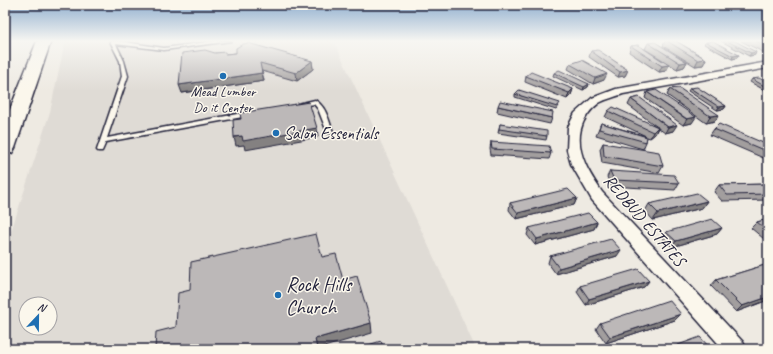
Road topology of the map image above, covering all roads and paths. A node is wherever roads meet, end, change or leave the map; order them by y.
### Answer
1 (38, 58) edge
2 (120, 58) edge
3 (765, 67) edge
4 (293, 106) edge
5 (254, 113) edge
6 (330, 132) dead end
7 (103, 141) junction
8 (5, 148) edge
9 (100, 150) dead end
10 (736, 349) edge

1 - 8 main road
2 - 7 lane
3 - 10 street, REDBUD ESTATES
4 - 6 lane
5 - 7 lane
7 - 9 lane

